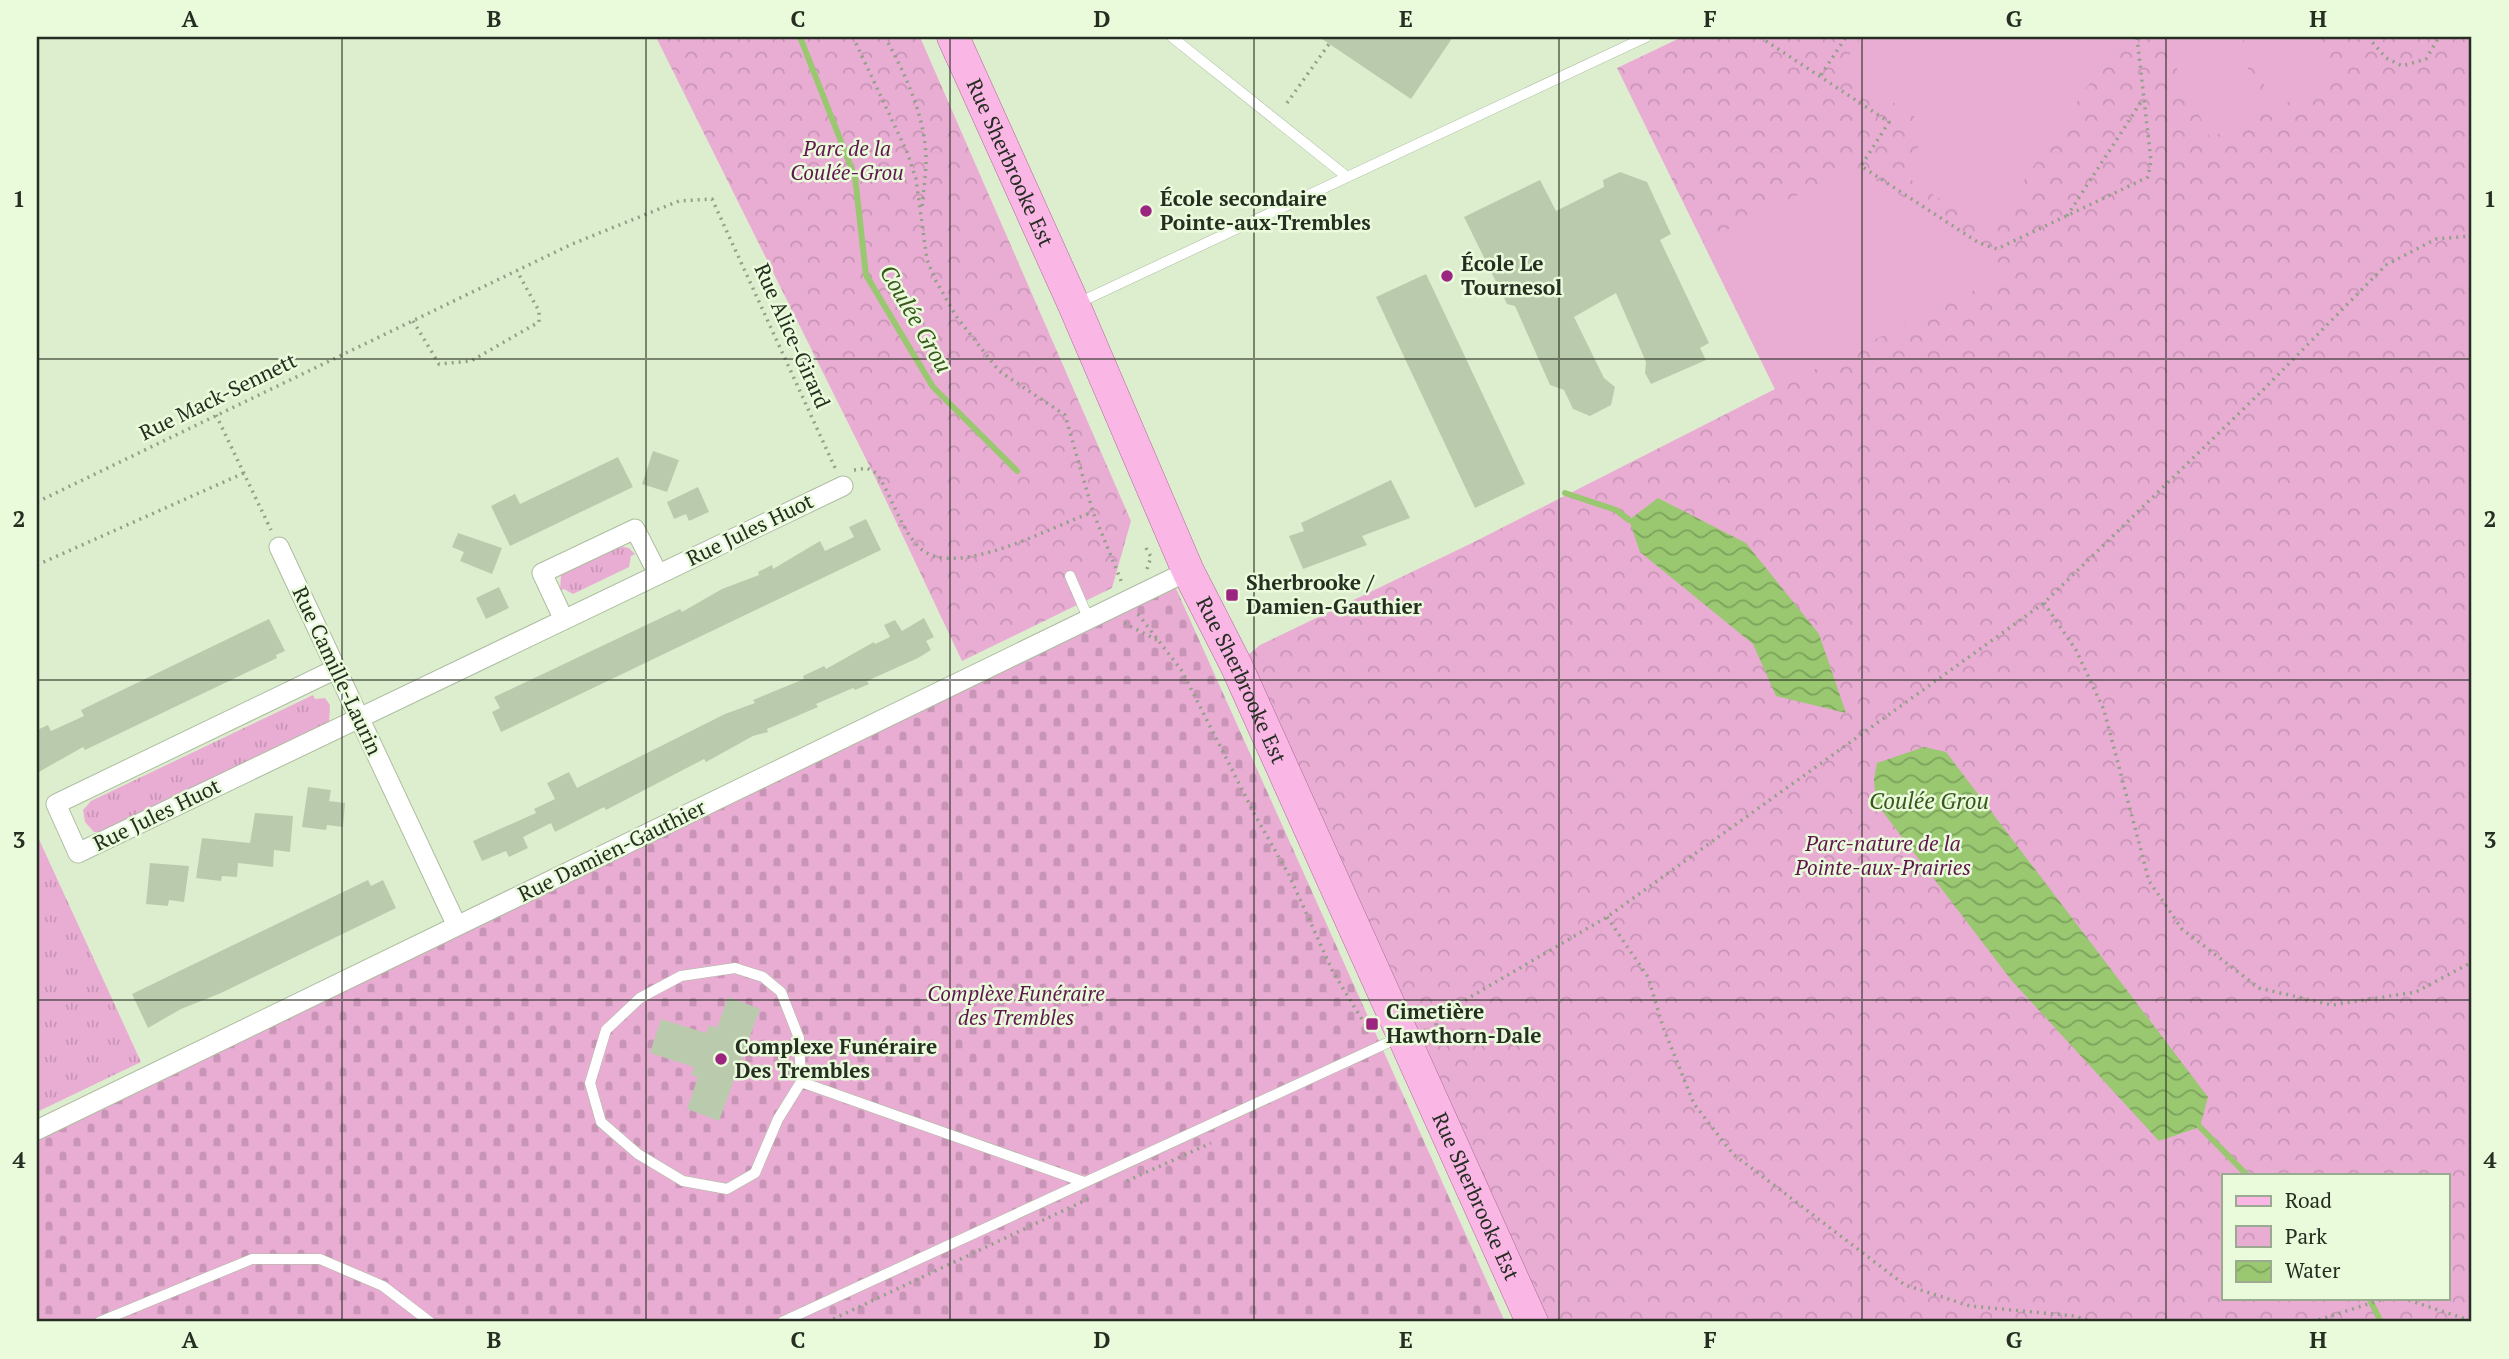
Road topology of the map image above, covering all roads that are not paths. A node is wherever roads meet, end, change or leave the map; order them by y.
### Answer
1 (953, 37) edge
2 (1172, 37) edge
3 (1646, 37) edge
4 (1346, 176) junction
5 (1074, 305) junction
6 (848, 478) road end
7 (279, 547) road end
8 (1188, 571) junction
9 (658, 574) junction
10 (1070, 576) dead end
11 (564, 620) junction
12 (1090, 620) junction
13 (336, 670) junction
14 (359, 718) junction
15 (457, 926) junction
16 (1403, 1036) junction
17 (801, 1082) junction
18 (37, 1130) edge
19 (1084, 1182) junction
20 (99, 1322) edge
21 (430, 1322) edge
22 (782, 1322) edge
23 (1532, 1322) edge

1 - 5 main road, Rue Sherbrooke Est
2 - 4 lane
3 - 4 lane
4 - 5 lane
5 - 8 main road, Rue Sherbrooke Est
6 - 9 street, Rue Jules Huot
7 - 13 street, Rue Camille-Laurin
8 - 12 street, Rue Damien-Gauthier
8 - 16 main road, Rue Sherbrooke Est
9 - 11 street, Rue Jules Huot
9 - 11 street
10 - 12 lane
11 - 14 street, Rue Jules Huot
12 - 15 street, Rue Damien-Gauthier
13 - 14 street, Rue Camille-Laurin
13 - 14 street, Rue Jules Huot
14 - 15 street, Rue Camille-Laurin
15 - 18 street, Rue Damien-Gauthier
16 - 19 lane
16 - 23 main road, Rue Sherbrooke Est
17 - 17 lane
17 - 19 lane
19 - 22 lane
20 - 21 lane

